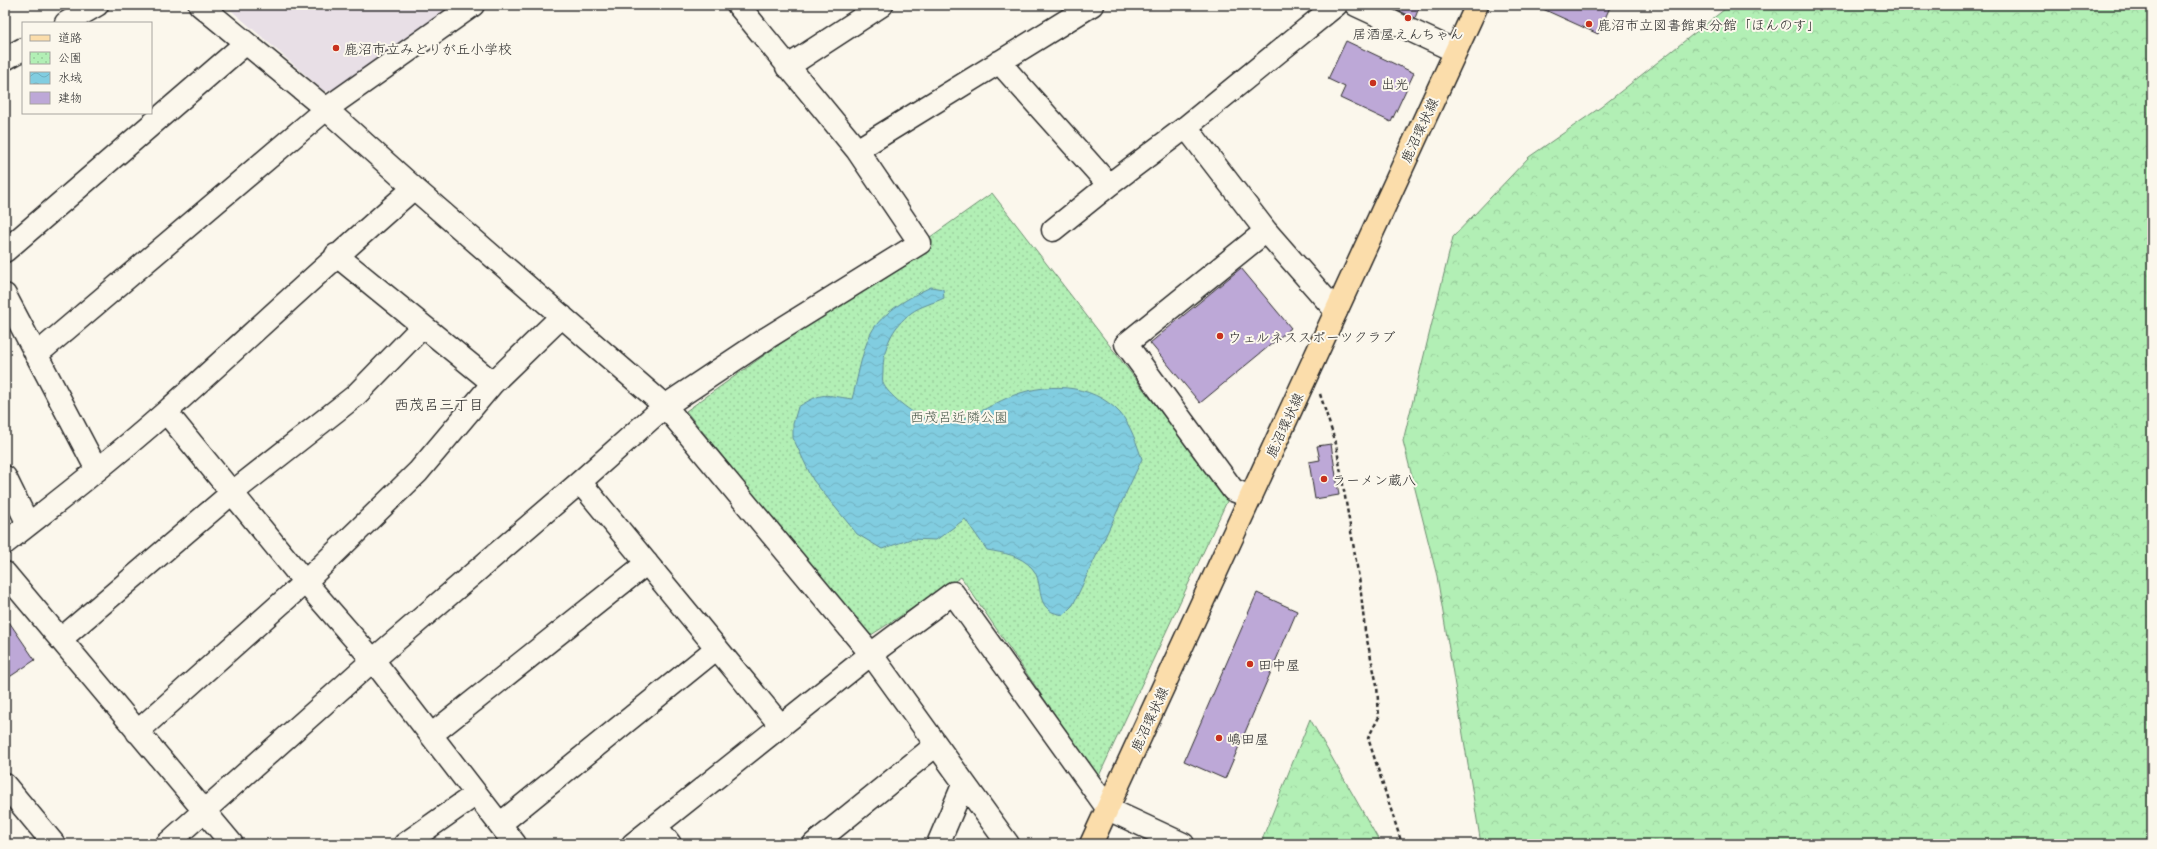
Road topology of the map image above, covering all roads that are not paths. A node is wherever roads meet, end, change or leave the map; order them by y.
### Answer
1 (97, 5) edge
2 (200, 5) edge
3 (473, 5) edge
4 (738, 5) edge
5 (882, 5) edge
6 (1092, 5) edge
7 (1336, 5) edge
8 (1356, 5) edge
9 (1477, 5) edge
10 (68, 22) edge
11 (246, 43) junction
12 (22, 49) edge
13 (1455, 51) junction
14 (5, 59) edge
15 (999, 62) junction
16 (788, 67) junction
17 (326, 109) junction
18 (1186, 127) junction
19 (857, 150) junction
20 (1109, 185) junction
21 (414, 188) junction
22 (1053, 230) dead end
23 (1266, 231) junction
24 (5, 252) edge
25 (336, 255) junction
26 (5, 295) edge
27 (1336, 311) junction
28 (562, 316) junction
29 (422, 327) junction
30 (36, 355) junction
31 (493, 383) junction
32 (665, 406) junction
33 (166, 412) junction
34 (97, 470) junction
35 (5, 477) edge
36 (580, 482) junction
37 (233, 492) junction
38 (1251, 497) junction
39 (28, 524) junction
40 (5, 543) edge
41 (647, 563) junction
42 (5, 573) edge
43 (305, 582) junction
44 (62, 639) junction
45 (717, 648) junction
46 (871, 654) junction
47 (373, 660) junction
48 (781, 726) junction
49 (136, 732) junction
50 (431, 735) junction
51 (936, 744) junction
52 (964, 783) junction
53 (5, 785) edge
54 (476, 794) junction
55 (1108, 809) junction
56 (205, 810) junction
57 (500, 824) junction
58 (656, 826) junction
59 (54, 844) edge
60 (167, 844) edge
61 (232, 844) edge
62 (405, 844) edge
63 (515, 844) edge
64 (633, 844) edge
65 (670, 844) edge
66 (814, 844) edge
67 (938, 844) edge
68 (1008, 844) edge
69 (1091, 844) edge
70 (1183, 844) edge

1 - 10 street
2 - 11 street
3 - 17 street
4 - 16 street
5 - 16 street
6 - 15 street
7 - 18 street
8 - 13 street
9 - 13 main road, 鹿沼環状線
11 - 17 street
11 - 24 street
12 - 14 street
13 - 27 main road, 鹿沼環状線
15 - 19 street
15 - 20 street
16 - 19 street
17 - 21 street
17 - 30 street
18 - 20 street
18 - 23 street
19 - 32 street
20 - 22 street
21 - 25 street
21 - 28 street
23 - 27 street
23 - 38 street
25 - 29 street
25 - 33 street
26 - 30 street
27 - 38 main road, 鹿沼環状線
28 - 31 street
28 - 32 street
29 - 31 street
29 - 37 street
30 - 34 street
31 - 43 street
32 - 36 street
32 - 46 street
33 - 34 street
33 - 37 street
34 - 39 street
35 - 39 street
36 - 41 street
36 - 47 street
37 - 43 street
37 - 44 street
38 - 55 main road, 鹿沼環状線
39 - 40 street
41 - 45 street
41 - 50 street
42 - 44 street
43 - 47 street
43 - 49 street
44 - 49 street
45 - 48 street
45 - 57 street
46 - 48 street
46 - 51 street
46 - 55 street
47 - 50 street
47 - 56 street
48 - 58 street
49 - 56 street
50 - 54 street
51 - 52 street
51 - 66 street
52 - 67 street
52 - 68 street
53 - 59 street
54 - 57 street
54 - 62 street
55 - 69 main road, 鹿沼環状線
55 - 70 street
56 - 60 street
56 - 61 street
57 - 63 street
58 - 64 street
58 - 65 street

